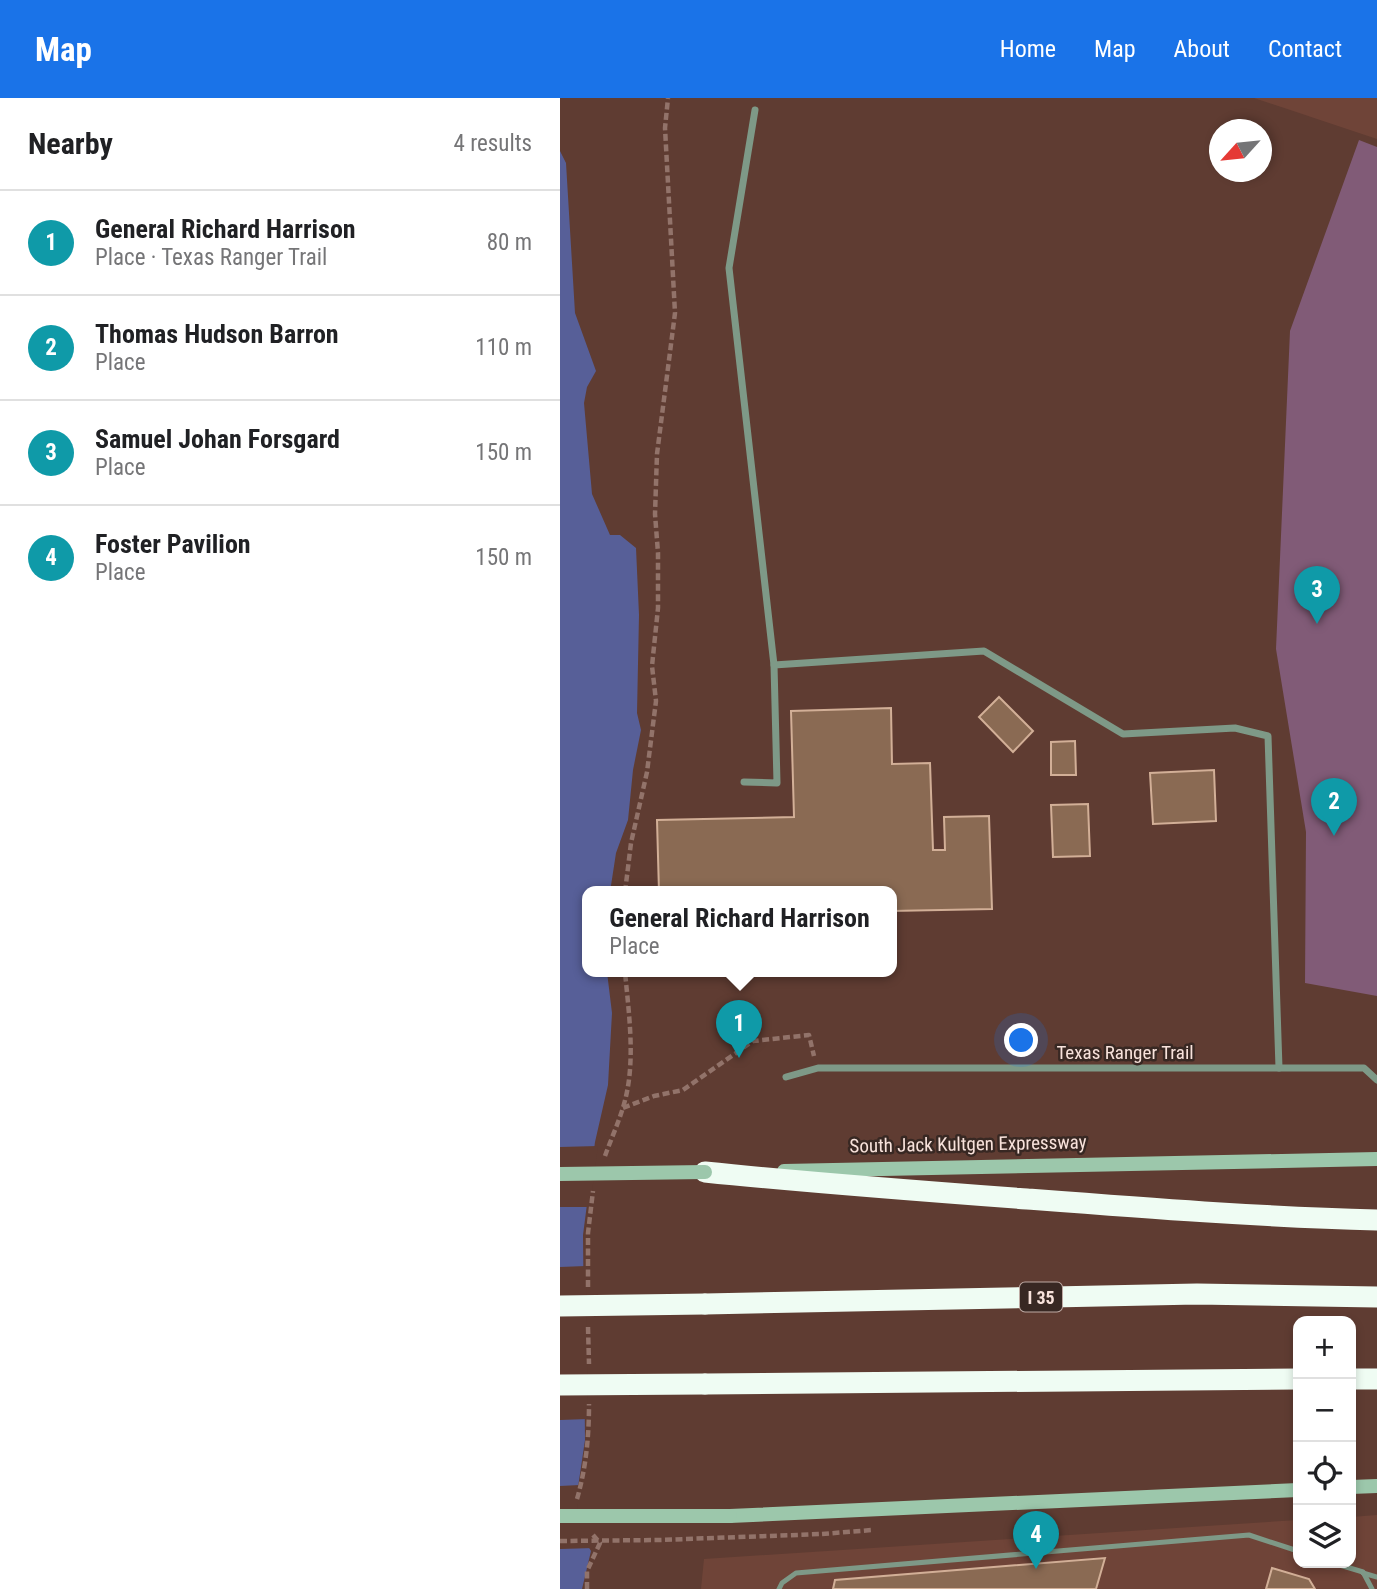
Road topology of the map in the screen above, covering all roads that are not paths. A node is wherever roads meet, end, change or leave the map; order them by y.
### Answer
1 (755, 110) dead end
2 (774, 665) junction
3 (744, 782) dead end
4 (1279, 1068) junction
5 (786, 1077) dead end
6 (1377, 1080) edge
7 (1377, 1158) edge
8 (705, 1172) junction
9 (560, 1174) edge
10 (1377, 1220) edge
11 (1377, 1297) edge
12 (560, 1306) edge
13 (1293, 1379) edge
14 (1356, 1379) edge
15 (1377, 1379) edge
16 (560, 1385) edge
17 (1377, 1486) edge
18 (1356, 1487) edge
19 (1293, 1490) edge
20 (560, 1516) edge
21 (1293, 1549) edge
22 (1350, 1568) edge
23 (1363, 1572) junction
24 (1377, 1577) edge
25 (779, 1589) edge
26 (1372, 1589) edge

1 - 2 street
2 - 3 street
2 - 4 street
4 - 5 street, Texas Ranger Trail
4 - 6 street, Texas Ranger Trail
7 - 8 main road, South Jack Kultgen Expressway
8 - 9 main road, South Jack Kultgen Expressway, bridge
8 - 10 highway
11 - 12 highway, I 35, bridge
13 - 16 highway, bridge
14 - 15 highway
17 - 18 main road
19 - 20 main road, bridge
21 - 25 lane
22 - 23 lane
23 - 24 lane
23 - 26 lane

